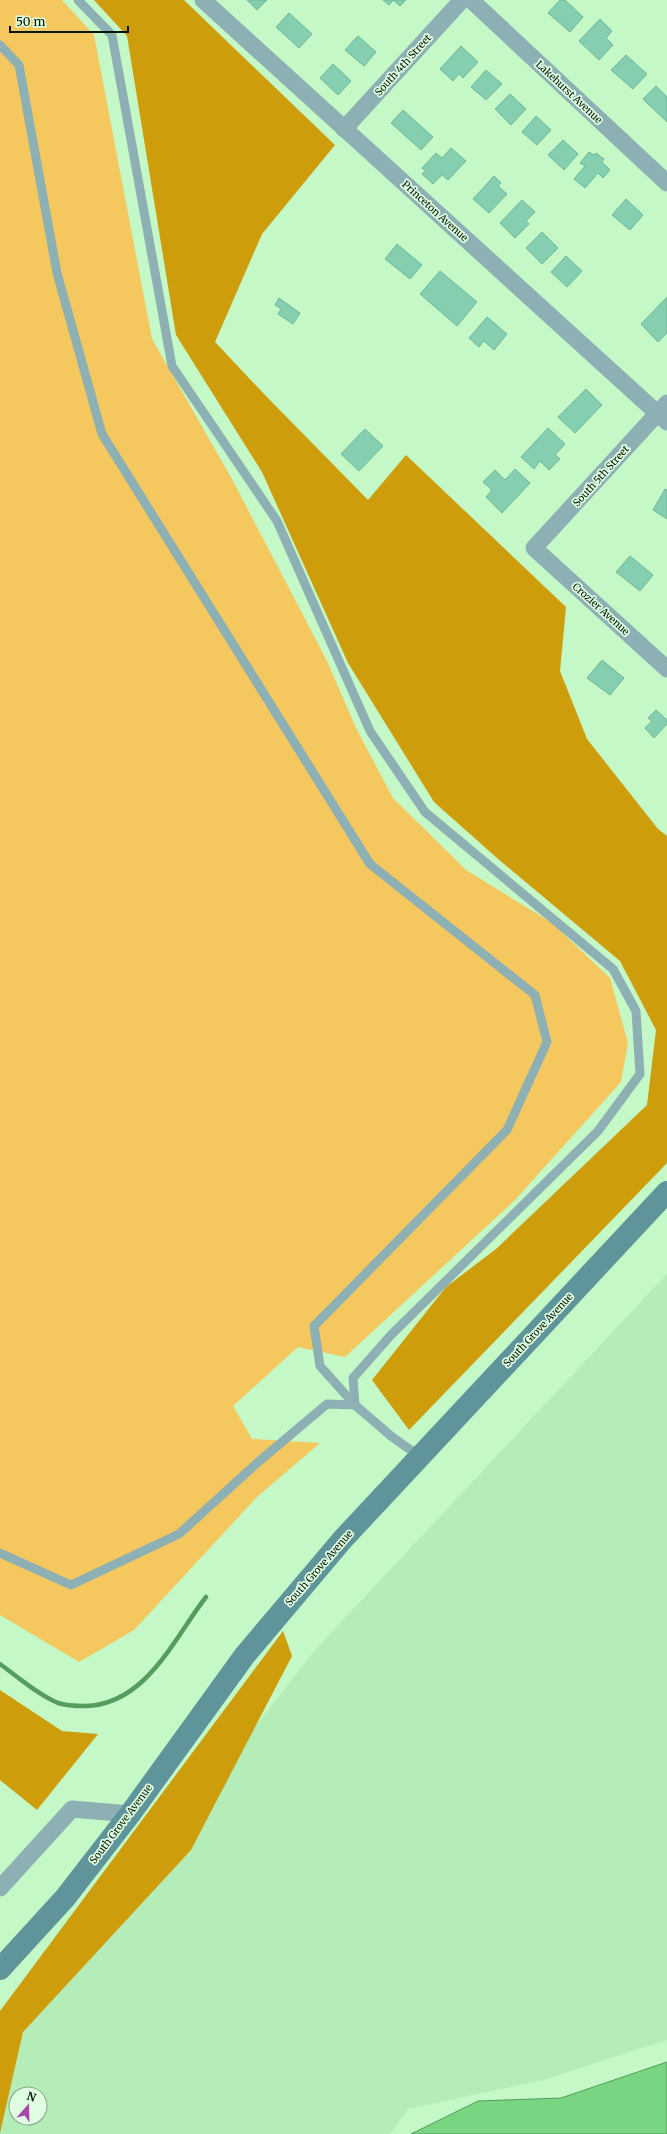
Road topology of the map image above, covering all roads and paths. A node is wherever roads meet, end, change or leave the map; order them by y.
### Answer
1 (78, 0) edge
2 (203, 0) edge
3 (462, 0) edge
4 (471, 0) edge
5 (0, 45) edge
6 (344, 129) junction
7 (667, 183) edge
8 (664, 413) edge
9 (534, 548) joint
10 (667, 669) edge
11 (667, 1192) edge
12 (355, 1405) junction
13 (420, 1457) junction
14 (0, 1553) edge
15 (130, 1814) junction
16 (0, 1888) edge
17 (0, 1969) edge

1 - 12 lane
2 - 6 street, Princeton Avenue
3 - 6 street, South 4th Street
4 - 7 street, Lakehurst Avenue
5 - 12 lane
6 - 8 street, Princeton Avenue
8 - 9 street, South 5th Street
9 - 10 street, Crozier Avenue
11 - 13 main road, South Grove Avenue
12 - 13 lane
12 - 14 lane
13 - 15 main road, South Grove Avenue
15 - 16 street
15 - 17 main road, South Grove Avenue

